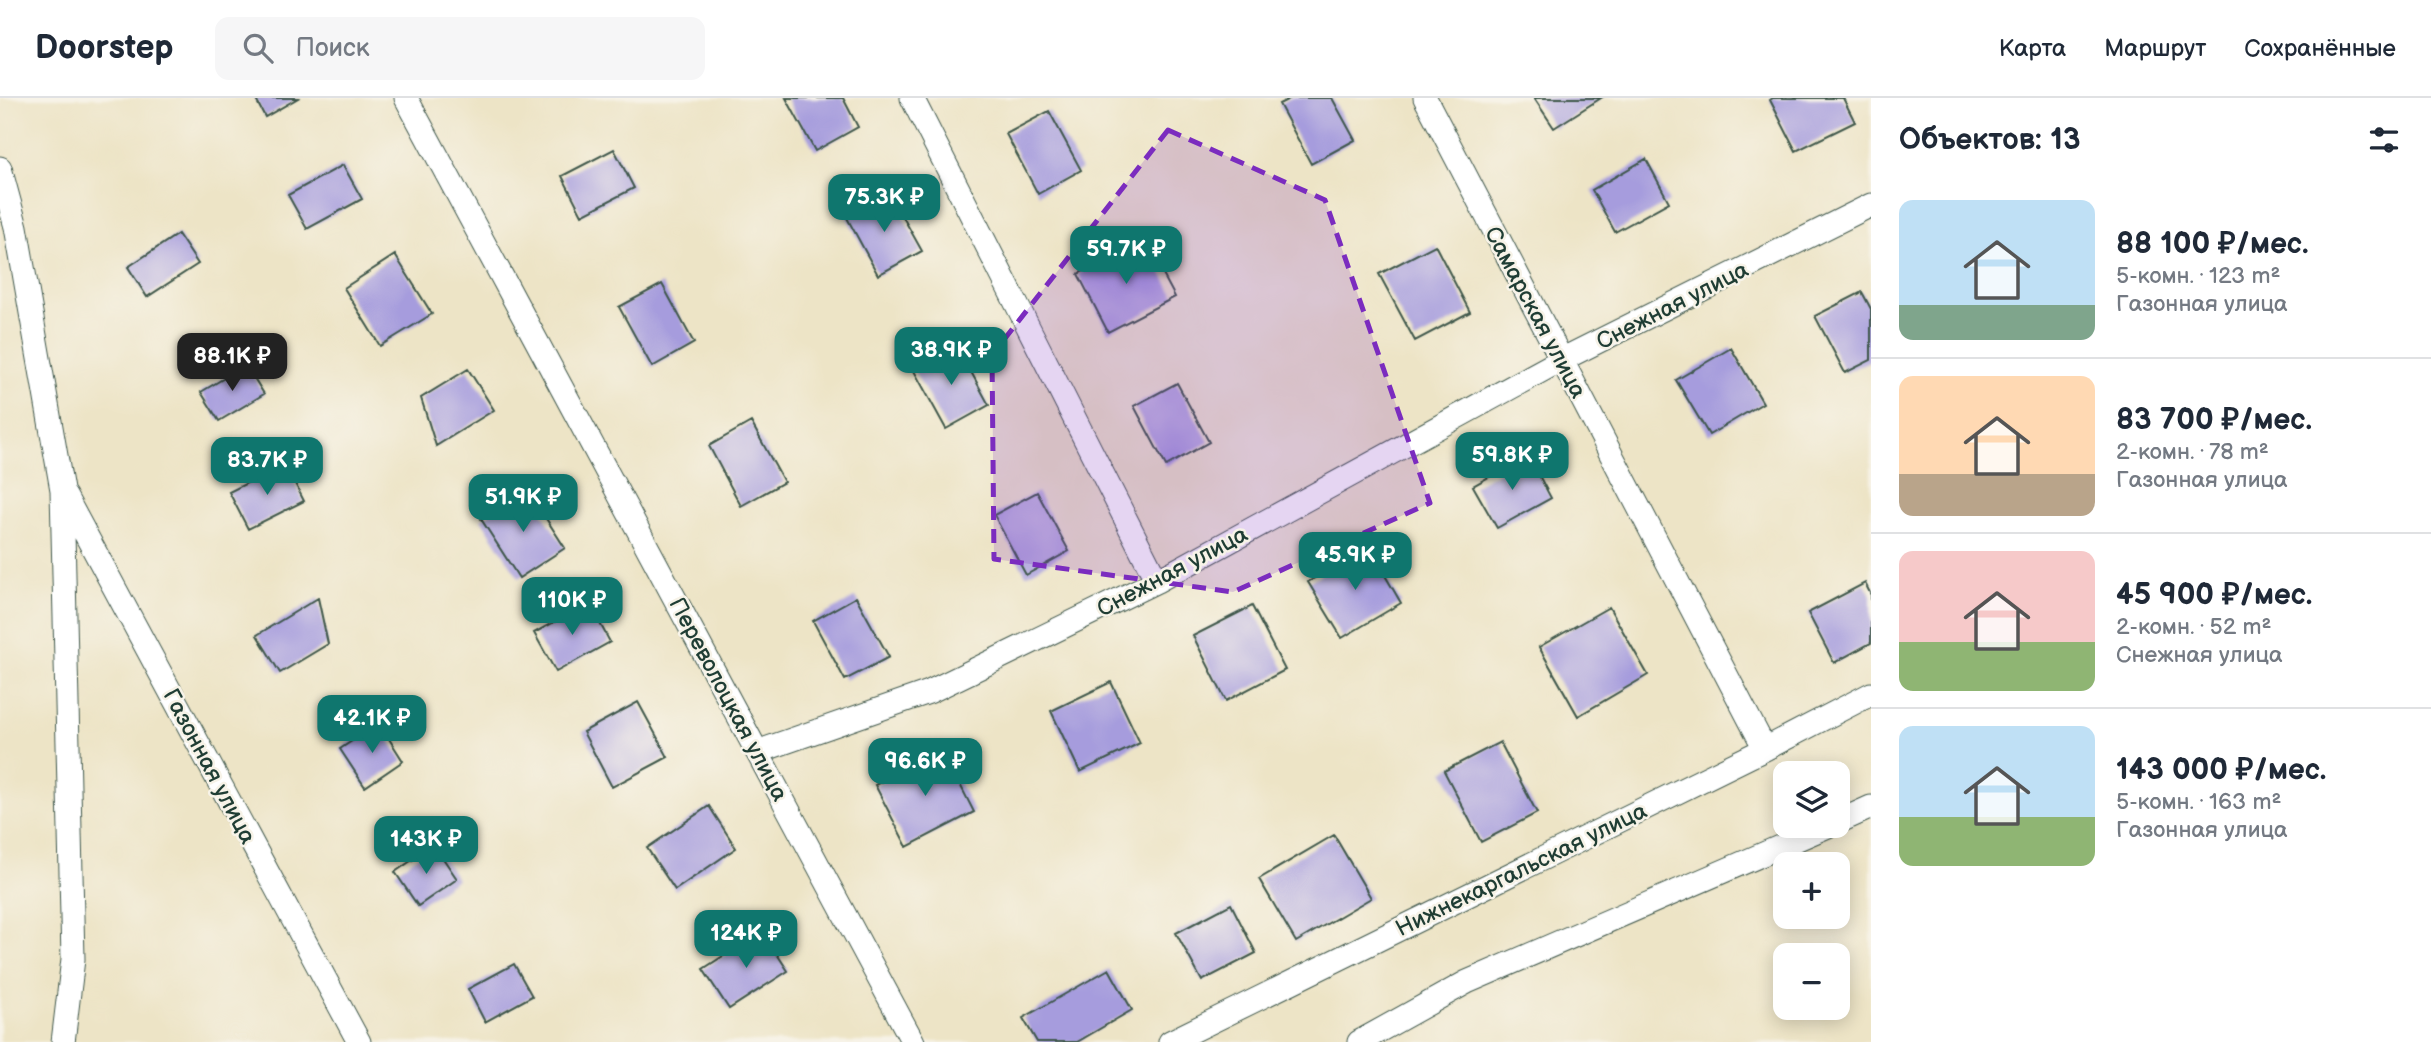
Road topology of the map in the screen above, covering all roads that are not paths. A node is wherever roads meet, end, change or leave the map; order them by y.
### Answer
1 (406, 98) edge
2 (912, 98) edge
3 (1425, 98) edge
4 (0, 168) edge
5 (1871, 205) edge
6 (1562, 360) junction
7 (62, 490) junction
8 (1157, 581) junction
9 (1871, 694) edge
10 (1765, 749) junction
11 (757, 752) junction
12 (1871, 807) edge
13 (1850, 817) edge
14 (1800, 838) edge
15 (63, 1042) edge
16 (359, 1042) edge
17 (913, 1042) edge
18 (1170, 1042) edge
19 (1359, 1042) edge

1 - 11 street, Переволоцкая улица
2 - 8 street
3 - 6 street, Самарская улица
4 - 7 street
5 - 6 street, Снежная улица
6 - 8 street, Снежная улица
6 - 10 street, Самарская улица
7 - 15 street
7 - 16 street, Газонная улица
8 - 11 street, Снежная улица
9 - 10 street, Нижнекаргальская улица
10 - 18 street, Нижнекаргальская улица
11 - 17 street, Переволоцкая улица
12 - 13 street
14 - 19 street

